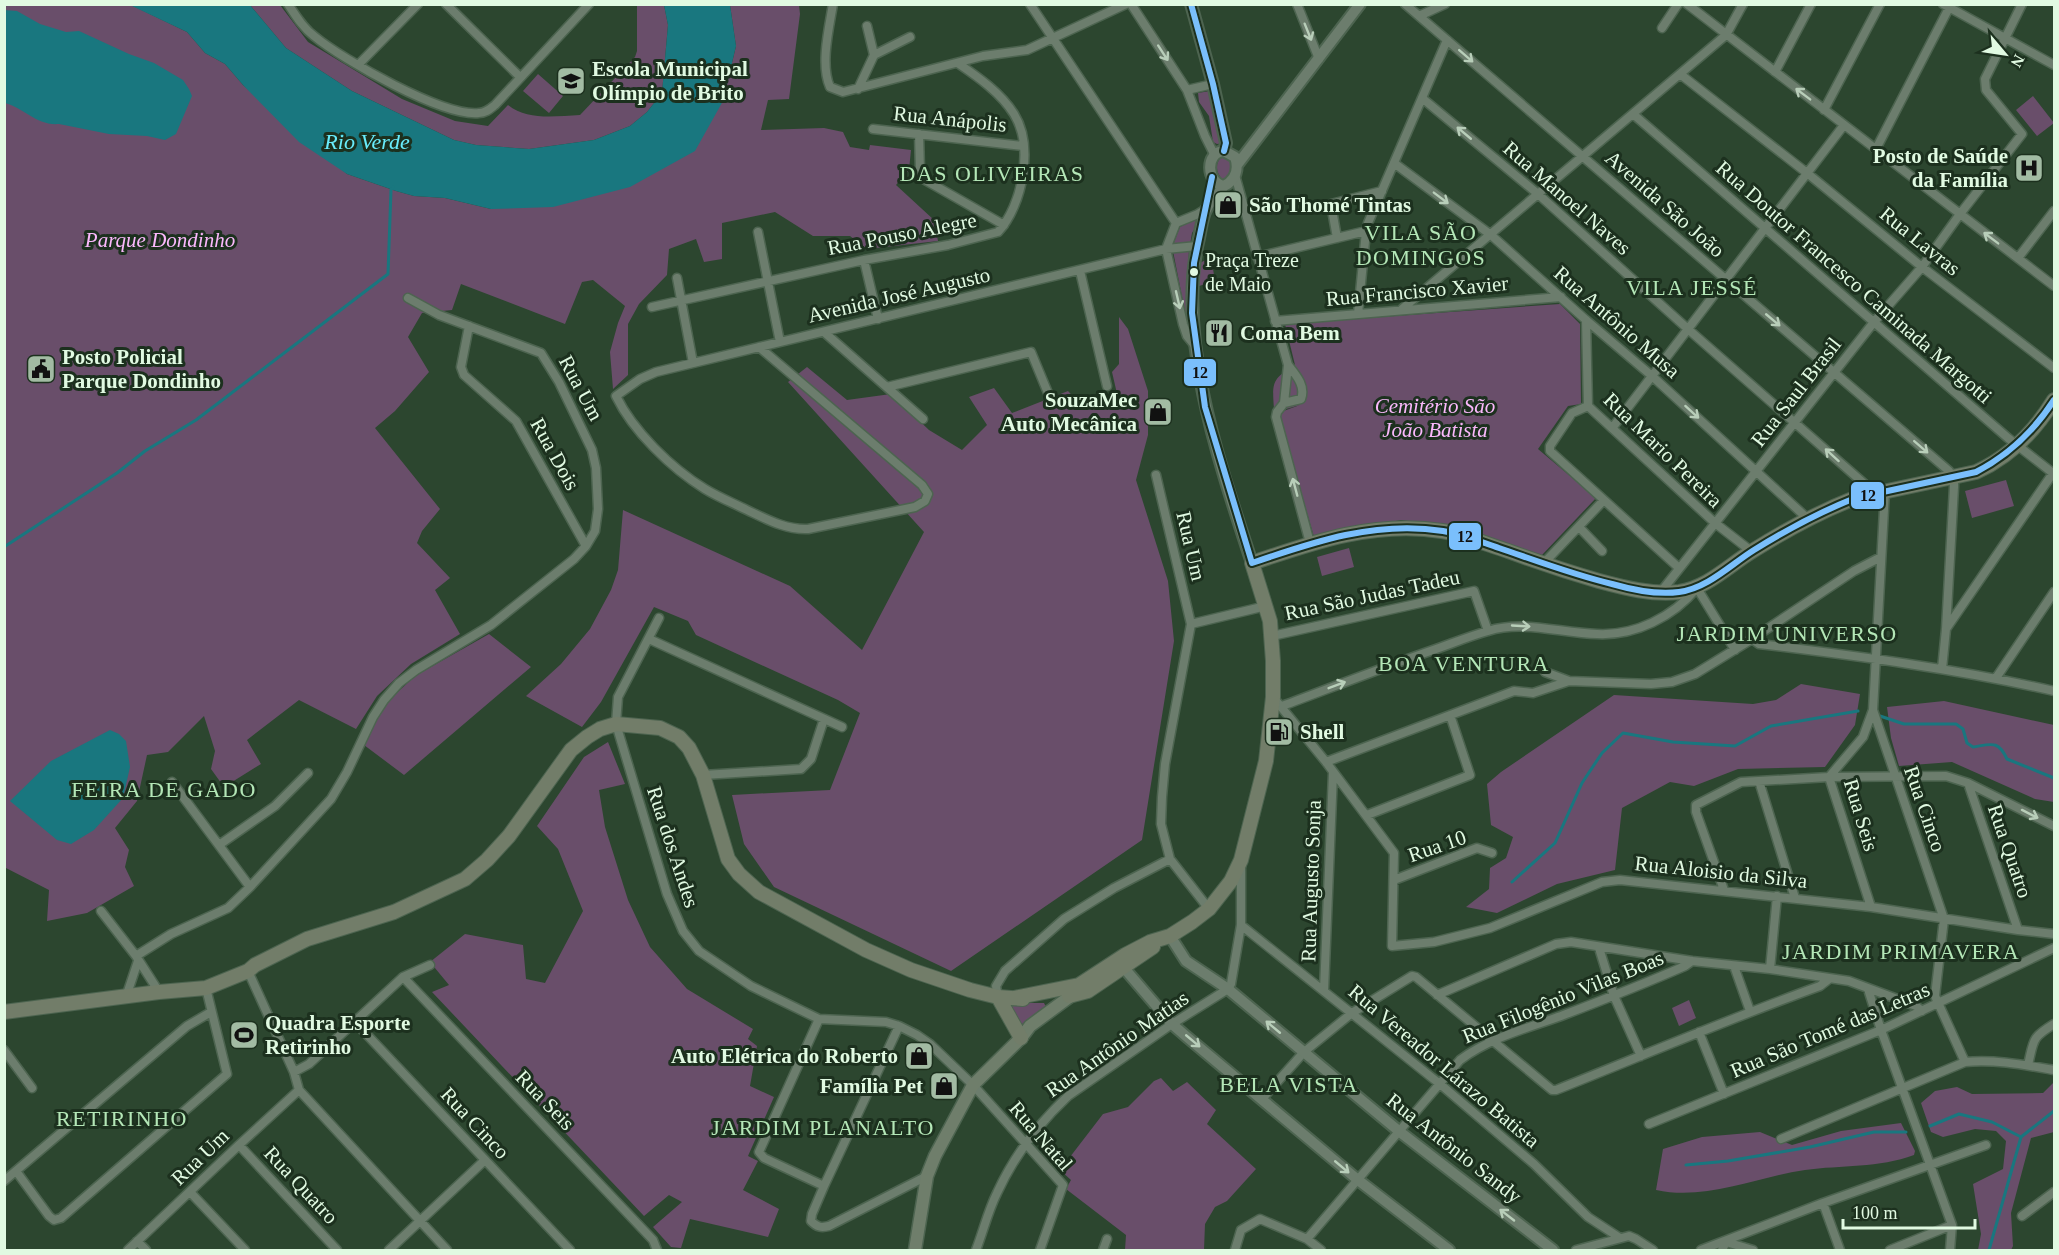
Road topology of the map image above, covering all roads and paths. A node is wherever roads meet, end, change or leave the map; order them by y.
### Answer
1 (288, 4) edge
2 (418, 4) edge
3 (446, 4) edge
4 (833, 4) edge
5 (1030, 4) edge
6 (1126, 4) edge
7 (1131, 4) edge
8 (1191, 4) edge
9 (1297, 4) edge
10 (1360, 4) edge
11 (1406, 4) edge
12 (1445, 4) edge
13 (1678, 4) edge
14 (1687, 4) edge
15 (1743, 4) edge
16 (1811, 4) edge
17 (1880, 4) edge
18 (2022, 4) edge
19 (585, 6) edge
20 (1948, 6) edge
21 (1419, 16) junction
22 (867, 26) dead end
23 (1662, 28) dead end
24 (1726, 35) junction
25 (910, 37) dead end
26 (2004, 38) junction
27 (1053, 39) junction
28 (1447, 40) junction
29 (874, 55) junction
30 (1319, 59) junction
31 (359, 64) junction
32 (958, 64) junction
33 (2055, 65) edge
34 (1775, 72) junction
35 (1680, 74) junction
36 (520, 77) junction
37 (1213, 84) junction
38 (858, 89) junction
39 (1187, 90) junction
40 (1422, 98) junction
41 (1824, 110) junction
42 (1633, 114) junction
43 (1844, 125) junction
44 (873, 129) dead end
45 (919, 135) junction
46 (1023, 146) junction
47 (1252, 148) junction
48 (1876, 149) junction
49 (1223, 153) junction
50 (1583, 157) junction
51 (1394, 163) junction
52 (1236, 170) junction
53 (1807, 173) junction
54 (1212, 177) junction
55 (1224, 186) junction
56 (1382, 191) junction
57 (1539, 194) junction
58 (1206, 209) junction
59 (2055, 211) edge
60 (1960, 214) junction
61 (1176, 223) junction
62 (1004, 225) junction
63 (1765, 229) junction
64 (1366, 231) junction
65 (758, 232) dead end
66 (1491, 235) junction
67 (1337, 238) junction
68 (1197, 246) junction
69 (1166, 249) junction
70 (1257, 257) junction
71 (2018, 258) junction
72 (864, 260) junction
73 (1922, 267) junction
74 (1080, 271) junction
75 (677, 278) dead end
76 (768, 280) junction
77 (1726, 281) junction
78 (2055, 286) edge
79 (1561, 297) junction
80 (408, 298) dead end
81 (682, 300) junction
82 (652, 307) dead end
83 (1402, 309) junction
84 (1358, 314) junction
85 (878, 319) junction
86 (1586, 320) junction
87 (1275, 321) junction
88 (1874, 322) junction
89 (1188, 325) junction
90 (469, 326) junction
91 (1689, 330) junction
92 (824, 332) junction
93 (780, 342) junction
94 (759, 347) junction
95 (693, 363) junction
96 (1288, 365) junction
97 (2055, 368) edge
98 (1834, 372) junction
99 (1652, 376) junction
100 (1107, 386) dead end
101 (887, 387) junction
102 (1048, 393) dead end
103 (2055, 400) edge
104 (1284, 403) junction
105 (1588, 406) junction
106 (923, 419) dead end
107 (1795, 422) junction
108 (1612, 428) junction
109 (2018, 445) junction
110 (1756, 470) junction
111 (2054, 474) edge
112 (1156, 475) dead end
113 (1954, 478) junction
114 (1880, 493) junction
115 (1603, 501) junction
116 (1807, 518) junction
117 (1715, 523) junction
118 (1579, 527) junction
119 (1310, 543) junction
120 (586, 546) junction
121 (1602, 551) dead end
122 (1751, 551) junction
123 (1881, 556) junction
124 (1252, 563) junction
125 (1543, 564) junction
126 (1679, 568) junction
127 (1697, 588) junction
128 (1660, 592) junction
129 (2055, 592) edge
130 (1266, 606) junction
131 (659, 618) dead end
132 (1191, 624) junction
133 (1946, 629) junction
134 (1488, 631) junction
135 (1272, 636) junction
136 (649, 639) junction
137 (1752, 639) junction
138 (1735, 650) junction
139 (1875, 658) junction
140 (1942, 669) junction
141 (1545, 672) dead end
142 (1996, 678) junction
143 (1569, 681) junction
144 (2055, 691) edge
145 (1278, 701) junction
146 (1873, 710) junction
147 (1450, 715) junction
148 (824, 719) junction
149 (616, 724) junction
150 (842, 727) dead end
151 (1326, 762) junction
152 (308, 773) dead end
153 (1333, 773) junction
154 (703, 775) junction
155 (1829, 777) junction
156 (1895, 777) junction
157 (1759, 781) junction
158 (172, 782) dead end
159 (1968, 783) junction
160 (1366, 815) junction
161 (2055, 826) edge
162 (219, 845) junction
163 (1492, 853) dead end
164 (1170, 859) junction
165 (1240, 860) junction
166 (1394, 880) junction
167 (250, 887) junction
168 (1724, 890) junction
169 (1777, 896) junction
170 (1796, 898) junction
171 (1871, 907) junction
172 (1209, 909) junction
173 (101, 911) dead end
174 (1944, 919) junction
175 (1241, 925) junction
176 (2018, 930) junction
177 (2055, 934) edge
178 (1165, 938) junction
179 (1599, 948) junction
180 (2055, 948) edge
181 (137, 958) junction
182 (1692, 961) junction
183 (1125, 962) junction
184 (430, 965) dead end
185 (1734, 966) junction
186 (1108, 968) junction
187 (1770, 969) junction
188 (248, 971) junction
189 (403, 977) junction
190 (1829, 979) junction
191 (206, 988) junction
192 (1228, 989) junction
193 (1868, 989) junction
194 (1324, 990) junction
195 (1088, 991) junction
196 (159, 992) junction
197 (1071, 995) junction
198 (1437, 995) junction
199 (1614, 996) junction
200 (126, 997) junction
201 (998, 997) junction
202 (1014, 998) junction
203 (1938, 1003) junction
204 (1750, 1011) junction
205 (1922, 1011) junction
206 (4, 1012) edge
207 (211, 1012) junction
208 (1352, 1013) junction
209 (819, 1019) junction
210 (354, 1021) junction
211 (1172, 1024) junction
212 (2055, 1024) edge
213 (899, 1026) junction
214 (1881, 1030) junction
215 (1700, 1032) junction
216 (1021, 1038) junction
217 (1493, 1041) junction
218 (4, 1050) edge
219 (1304, 1052) junction
220 (1641, 1056) junction
221 (1965, 1062) junction
222 (2028, 1065) junction
223 (2054, 1070) edge
224 (294, 1072) junction
225 (1440, 1084) junction
226 (973, 1085) junction
227 (1903, 1086) junction
228 (32, 1088) dead end
229 (299, 1090) junction
230 (1724, 1094) junction
231 (1262, 1098) junction
232 (1649, 1124) dead end
233 (1400, 1132) junction
234 (1781, 1139) dead end
235 (1024, 1143) junction
236 (239, 1145) junction
237 (1986, 1145) dead end
238 (485, 1160) junction
239 (1931, 1164) junction
240 (16, 1172) junction
241 (927, 1176) junction
242 (4, 1180) edge
243 (1358, 1180) junction
244 (824, 1186) junction
245 (190, 1192) junction
246 (2055, 1192) edge
247 (1823, 1203) junction
248 (2022, 1216) dead end
249 (420, 1221) junction
250 (1952, 1226) junction
251 (1620, 1238) junction
252 (1107, 1239) dead end
253 (1308, 1239) junction
254 (137, 1241) junction
255 (1726, 1242) junction
256 (128, 1251) edge
257 (146, 1251) edge
258 (245, 1251) edge
259 (337, 1251) edge
260 (389, 1251) edge
261 (447, 1251) edge
262 (570, 1251) edge
263 (657, 1251) edge
264 (915, 1251) edge
265 (976, 1251) edge
266 (1040, 1251) edge
267 (1103, 1251) edge
268 (1235, 1251) edge
269 (1321, 1251) edge
270 (1449, 1251) edge
271 (1553, 1251) edge
272 (1576, 1251) edge
273 (1653, 1251) edge
274 (1701, 1251) edge
275 (1722, 1251) edge
276 (1753, 1251) edge
277 (1840, 1251) edge
278 (1890, 1251) edge
279 (1950, 1251) edge

1 - 31 street
2 - 31 street
3 - 36 street
4 - 38 street
5 - 27 street
6 - 27 street
7 -> 39 street
8 - 37 street
9 -> 30 street
10 - 30 street
11 - 21 street, Avenida São João
12 - 21 street
13 - 23 street
14 - 24 street
15 - 24 street
16 - 34 street
17 - 41 street
18 - 26 street
19 - 36 street
20 - 26 street
20 - 48 street
21 - 28 street, Avenida São João
22 - 29 street
24 - 34 street
24 - 35 street
25 - 29 street
26 - 33 street
26 - 60 street, Rua Saul Brasil
27 - 32 street
27 - 61 street
28 - 40 street
28 -> 50 street, Avenida São João
29 - 38 street
30 - 47 street
31 - 36 street
32 - 38 street
32 - 46 street, Rua Pouso Alegre
41 -> 34 street
35 - 42 street
35 - 53 street, Rua Lavras
37 - 39 street
37 - 49 street
39 - 49 street
40 - 51 street
57 -> 40 street, Rua Manoel Naves
41 - 43 street
42 - 50 street
42 - 63 street, Rua Doutor Francesco Caminada Margotti
43 - 48 street
43 - 53 street
44 - 45 street, Rua Anápolis
45 - 46 street, Rua Anápolis
45 - 62 street
46 - 62 street, Rua Pouso Alegre
47 - 49 street
47 - 52 street
48 - 60 street
49 - 52 street
49 - 54 street
50 - 57 street
50 - 77 street, Avenida São João
51 - 56 street
51 -> 66 street, Rua Antônio Musa
52 - 55 street
52 - 70 street
53 - 63 street
53 - 73 street, Rua Lavras
54 - 55 street
54 - 58 street
55 - 58 street
56 - 64 street
56 - 67 street
57 - 66 street
57 - 91 street, Rua Manoel Naves
58 - 61 street
58 - 68 street
59 - 71 street
71 -> 60 street
60 - 73 street, Rua Saul Brasil
61 - 69 street
62 - 72 street, Rua Pouso Alegre
63 - 77 street
63 - 88 street, Rua Doutor Francesco Caminada Margotti
64 - 67 street
64 - 84 street
65 - 76 street
66 - 79 street, Rua Antônio Musa
66 - 83 street
67 - 70 street
68 - 69 street, Avenida José Augusto
68 - 89 street
69 - 74 street, Avenida José Augusto
69 -> 89 street
70 - 87 street
71 - 78 street
72 - 76 street, Rua Pouso Alegre
72 - 85 street
73 - 88 street, Rua Saul Brasil
73 - 97 street, Rua Lavras
74 - 85 street, Avenida José Augusto
74 - 100 street
75 - 81 street
76 - 81 street, Rua Pouso Alegre
76 - 93 street
77 - 91 street
77 -> 98 street, Avenida São João
79 - 83 street, Rua Francisco Xavier
79 - 86 street, Rua Antônio Musa
80 - 90 street, Rua Um
81 - 82 street, Rua Pouso Alegre
81 - 95 street
83 - 84 street, Rua Francisco Xavier
84 - 87 street, Rua Francisco Xavier
85 - 92 street, Avenida José Augusto
86 - 99 street, Rua Antônio Musa
86 - 105 street, Rua Mario Pereira
87 - 96 street
88 - 98 street, Rua Saul Brasil
88 - 109 street, Rua Doutor Francesco Caminada Margotti
89 - 124 street
90 - 120 street, Rua Dois
90 - 120 street, Rua Um
91 - 99 street
91 - 107 street, Rua Manoel Naves
92 - 93 street, Avenida José Augusto
92 - 101 street
93 - 94 street, Avenida José Augusto
94 - 95 street, Avenida José Augusto
94 - 95 street, Avenida José Augusto
96 - 104 street
96 - 104 street
98 - 107 street, Rua Saul Brasil
98 -> 113 street, Avenida São João
99 - 108 street
99 -> 110 street, Rua Antônio Musa
101 - 102 street
101 - 106 street
103 - 109 main road
119 -> 104 street
105 - 108 street, Rua Mario Pereira
105 - 115 street
107 - 110 street, Rua Saul Brasil
114 -> 107 street, Rua Manoel Naves
108 - 117 street, Rua Mario Pereira
109 - 111 street, Rua Doutor Francesco Caminada Margotti
109 - 113 main road
110 - 116 street, Rua Antônio Musa
110 - 117 street, Rua Saul Brasil
111 - 133 street
112 - 132 street, Rua Um
113 - 114 main road
113 - 133 street
114 - 116 main road
114 - 123 street
115 - 118 street
115 - 126 street
116 - 122 main road
117 - 122 street, Rua Mario Pereira
117 - 126 street, Rua Saul Brasil
118 - 121 street
118 - 125 street
119 - 124 main road
119 - 125 main road
120 - 167 street
122 - 127 main road
123 - 137 street
123 - 139 street
124 - 130 main road
125 - 128 main road
126 - 128 street, Rua Saul Brasil
127 - 128 main road
134 -> 127 street
127 - 138 street
129 - 142 street
130 - 132 street
130 - 135 main road
131 - 136 street
132 - 164 street
133 - 140 street
134 - 135 street, Rua São Judas Tadeu
145 -> 134 street
135 - 145 main road
136 - 148 street
136 - 149 street
137 - 138 street
137 - 139 street
138 - 143 street
139 - 140 street
139 - 146 street
140 - 142 street
141 - 143 street
142 - 144 street
143 - 147 street
145 - 151 street
145 - 165 main road
146 - 155 street, Rua Seis
146 - 156 street, Rua Cinco
147 - 151 street
147 - 160 street
148 - 150 street
148 - 154 street
149 - 154 main road
149 - 188 main road
149 - 209 street, Rua dos Andes
151 - 153 street
152 - 162 street
153 - 160 street
153 - 194 street, Rua Augusto Sonja
154 - 201 main road
155 - 156 street
155 - 157 street
155 - 171 street, Rua Seis
156 - 159 street
156 - 174 street, Rua Cinco
157 - 168 street
157 - 170 street
158 - 162 street
159 -> 161 street
159 - 176 street, Rua Quatro
160 - 166 street
162 - 167 street
163 - 166 street, Rua 10
164 - 172 street
164 - 201 street
165 - 172 main road
165 - 175 street
166 - 168 street, Rua Aloisio da Silva
167 - 181 street
168 - 169 street, Rua Aloisio da Silva
169 - 170 street, Rua Aloisio da Silva
169 - 187 street
170 - 171 street, Rua Aloisio da Silva
171 - 174 street, Rua Aloisio da Silva
172 - 178 main road
173 - 181 street
174 - 176 street, Rua Aloisio da Silva
174 - 203 street
175 - 192 street
175 - 194 street, Rua Vereador Lárazo Batista
176 - 177 street, Rua Aloisio da Silva
178 - 183 main road
178 - 192 street, Rua Antônio Sandy
179 - 182 street
179 - 198 street
179 - 199 street
180 - 203 street, Rua São Tomé das Letras
181 - 196 street
181 - 200 street
182 - 185 street
182 - 199 street, Rua Filogênio Vilas Boas
183 - 186 main road
183 - 195 main road
183 - 211 street
184 - 189 street
185 - 187 street
185 - 204 street
186 - 197 main road
186 - 202 main road
187 - 190 street
188 - 191 main road
188 - 224 street
189 - 210 street
189 - 263 street, Rua Seis
190 - 193 street
190 - 204 street
191 - 196 main road
191 - 207 street
192 - 211 street, Rua Antônio Matias
219 -> 192 street, Rua Antônio Sandy
193 - 205 street
193 - 214 street
194 - 208 street, Rua Vereador Lárazo Batista
195 - 197 main road
195 - 216 main road
196 - 200 main road
197 - 202 main road
197 - 216 main road
198 - 208 street
198 - 217 street
199 - 217 street, Rua Filogênio Vilas Boas
199 - 220 street
200 - 206 main road
201 - 202 main road
201 - 216 main road
203 - 205 street, Rua São Tomé das Letras
203 - 221 street
204 - 215 street
205 - 214 street, Rua São Tomé das Letras
207 - 240 street
207 - 240 street
208 - 219 street
208 - 225 street, Rua Vereador Lárazo Batista
209 - 213 street, Rua dos Andes
209 - 244 street
210 - 224 street
210 - 238 street, Rua Cinco
211 -> 231 street
211 - 235 street, Rua Antônio Matias
212 - 222 street
213 - 226 street, Rua dos Andes
213 - 244 street
214 - 227 street
214 - 230 street, Rua São Tomé das Letras
215 - 220 street
215 - 230 street
216 - 226 main road
217 - 220 street
217 - 225 street, Rua Filogênio Vilas Boas
218 - 228 street
219 - 231 street
219 - 233 street, Rua Antônio Sandy
221 - 222 street
221 - 227 street
222 - 223 street
224 - 229 street
225 - 233 street, Rua Filogênio Vilas Boas
225 - 251 street, Rua Vereador Lárazo Batista
226 - 235 street, Rua Natal
226 - 241 main road
227 - 234 street
227 - 239 street
229 - 236 street, Rua Um
229 - 249 street
230 - 232 street, Rua São Tomé das Letras
231 -> 243 street
233 - 243 street, Rua Filogênio Vilas Boas
271 -> 233 street, Rua Antônio Sandy
235 - 265 street, Rua Antônio Matias
235 - 266 street, Rua Natal
236 - 245 street, Rua Um
236 - 259 street, Rua Quatro
237 - 239 street
238 - 249 street
238 - 262 street, Rua Cinco
239 - 247 street
239 - 250 street
240 - 242 street
241 - 244 street
241 - 264 main road
243 - 253 street, Rua Filogênio Vilas Boas
243 - 270 street
245 - 254 street, Rua Um
245 - 258 street
246 - 248 street
247 - 255 street
247 - 277 street
249 - 260 street
249 - 261 street
250 - 278 street
250 - 279 street
251 - 272 street
251 - 273 street, Rua Vereador Lárazo Batista
252 - 267 street
253 - 268 street
253 - 269 street
254 - 256 street, Rua Um
254 - 257 street
255 - 274 street
255 - 275 street
255 - 276 street

